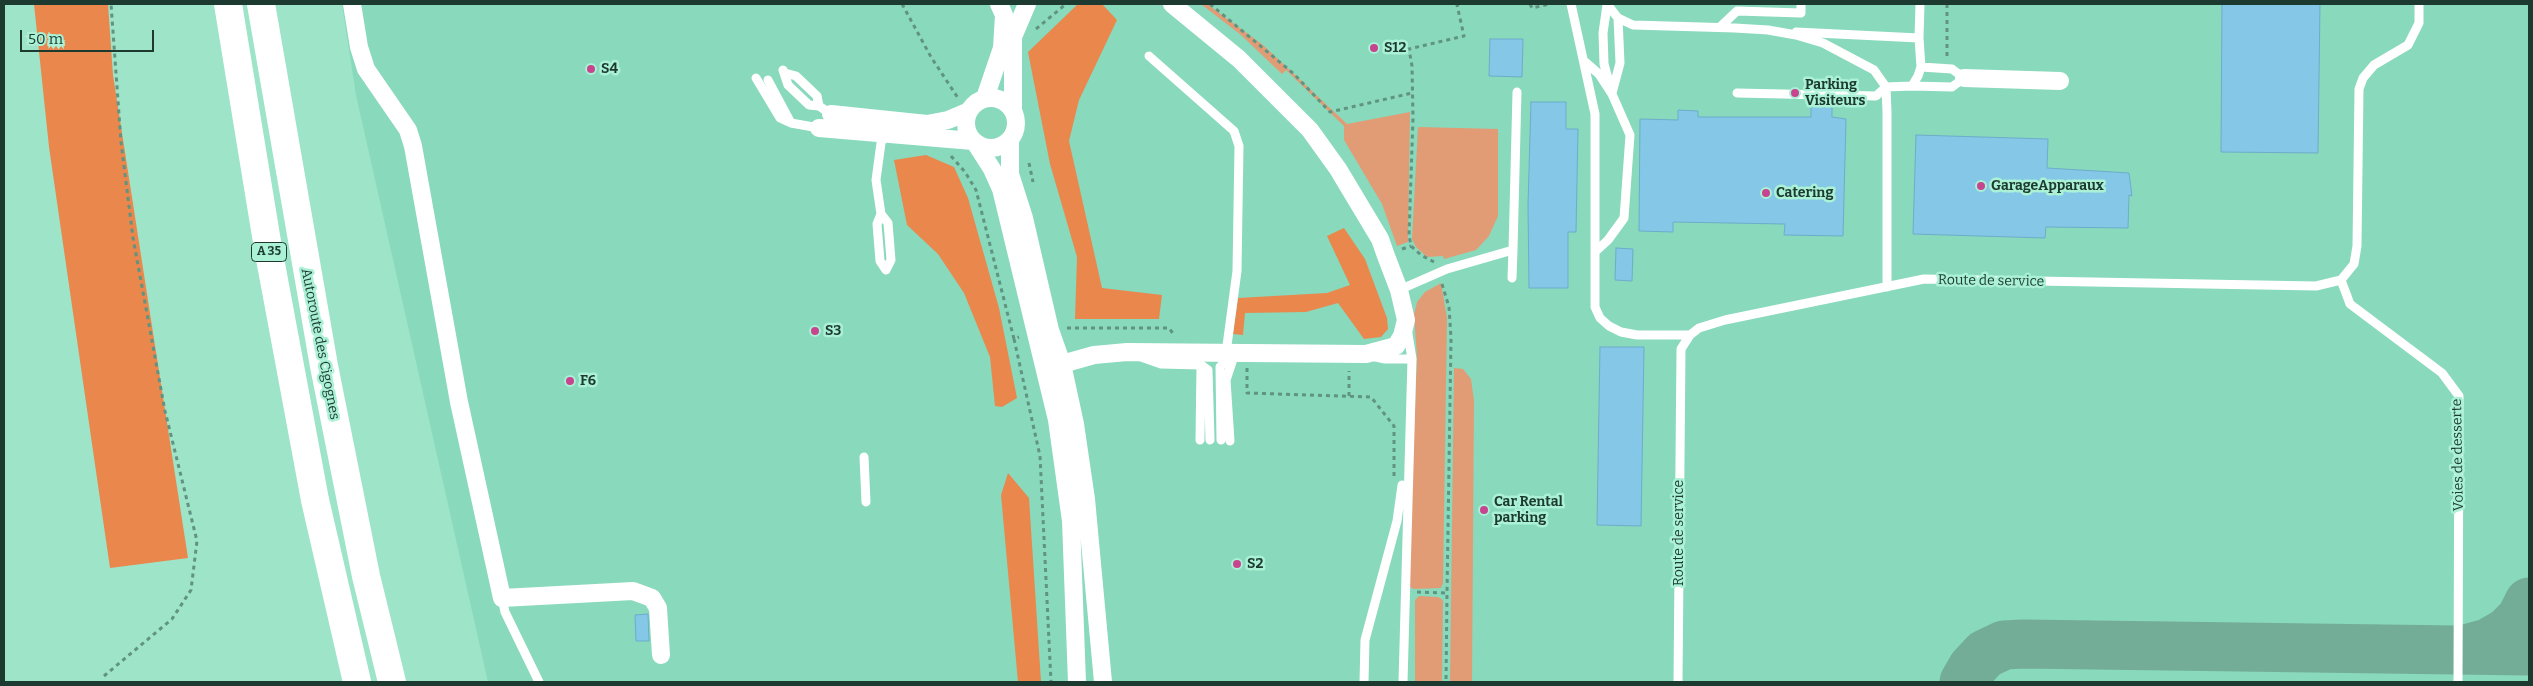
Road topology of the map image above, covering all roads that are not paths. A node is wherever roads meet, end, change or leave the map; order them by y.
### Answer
1 (228, 4) edge
2 (261, 4) edge
3 (352, 4) edge
4 (999, 4) edge
5 (1027, 4) edge
6 (1172, 4) edge
7 (1571, 4) edge
8 (1607, 4) edge
9 (1801, 4) edge
10 (1920, 4) edge
11 (2419, 4) edge
12 (1618, 18) junction
13 (1720, 27) junction
14 (1768, 30) junction
15 (1920, 38) junction
16 (1149, 56) dead end
17 (1584, 61) junction
18 (1921, 67) junction
19 (784, 72) dead end
20 (756, 78) dead end
21 (1964, 78) junction
22 (768, 80) dead end
23 (2060, 81) dead end
24 (1912, 86) junction
25 (1886, 87) junction
26 (1517, 92) dead end
27 (1612, 94) junction
28 (1737, 94) dead end
29 (985, 98) junction
30 (963, 106) junction
31 (825, 110) joint
32 (1013, 110) junction
33 (792, 123) junction
34 (819, 128) joint
35 (941, 131) junction
36 (886, 134) junction
37 (1010, 140) junction
38 (974, 143) junction
39 (1513, 250) junction
40 (1596, 251) junction
41 (886, 270) dead end
42 (1512, 278) dead end
43 (2342, 280) junction
44 (1887, 287) junction
45 (1399, 290) junction
46 (1406, 320) junction
47 (1051, 330) junction
48 (1690, 335) junction
49 (1127, 352) junction
50 (1231, 353) junction
51 (1366, 354) junction
52 (1412, 359) junction
53 (1054, 365) junction
54 (1201, 365) junction
55 (1200, 440) dead end
56 (1210, 440) dead end
57 (1225, 440) dead end
58 (1408, 440) junction
59 (864, 457) dead end
60 (866, 502) dead end
61 (326, 553) junction
62 (502, 598) junction
63 (661, 655) dead end
64 (537, 672) junction
65 (340, 682) edge
66 (357, 682) edge
67 (392, 682) edge
68 (531, 682) edge
69 (535, 682) edge
70 (542, 682) edge
71 (1077, 682) edge
72 (1103, 682) edge
73 (1364, 682) edge
74 (1403, 682) edge
75 (1678, 682) edge
76 (2458, 682) edge

1 - 61 highway, A 35
2 - 67 highway, Autoroute des Cigognes / A 35
3 - 62 street
4 - 29 street
5 - 32 street
6 - 45 street
7 - 17 lane
8 - 12 lane
8 - 27 lane
9 - 13 lane
10 - 15 lane
11 - 43 lane
12 - 13 lane
12 - 27 lane
13 - 14 lane
14 - 15 lane
14 - 25 lane
15 - 18 lane
16 - 50 lane
17 - 27 lane
17 - 40 lane
18 - 21 lane
18 - 24 lane
19 - 31 lane
20 - 33 lane
21 - 23 street
21 - 24 lane
22 - 33 lane
24 - 25 lane
25 - 28 lane
25 - 44 lane
26 - 39 lane
27 - 40 lane
29 - 30 street
29 - 32 street
30 - 35 street
30 - 38 street
31 - 35 street
32 - 37 street
33 - 34 lane
34 - 36 street
35 - 36 street
35 - 38 street
36 - 41 lane
37 - 38 street
37 - 47 street
38 - 47 street
39 - 42 lane
39 - 45 lane
40 - 48 lane
43 - 44 lane, Route de service
43 - 76 lane, Voies de desserte
44 - 48 lane, Route de service
45 - 46 street
46 - 51 street
46 - 52 lane
47 - 53 street
48 - 75 lane, Route de service
49 - 50 street
49 - 53 street
49 - 54 lane
50 - 51 street
50 - 57 lane
51 - 52 lane
52 - 58 lane
53 - 71 street
53 - 72 street
54 - 55 lane
54 - 56 lane
58 - 73 lane
58 - 74 lane
59 - 60 lane
61 - 65 highway
61 - 66 highway, A 35
62 - 63 street
62 - 64 lane
64 - 68 lane
64 - 69 lane
64 - 70 lane

